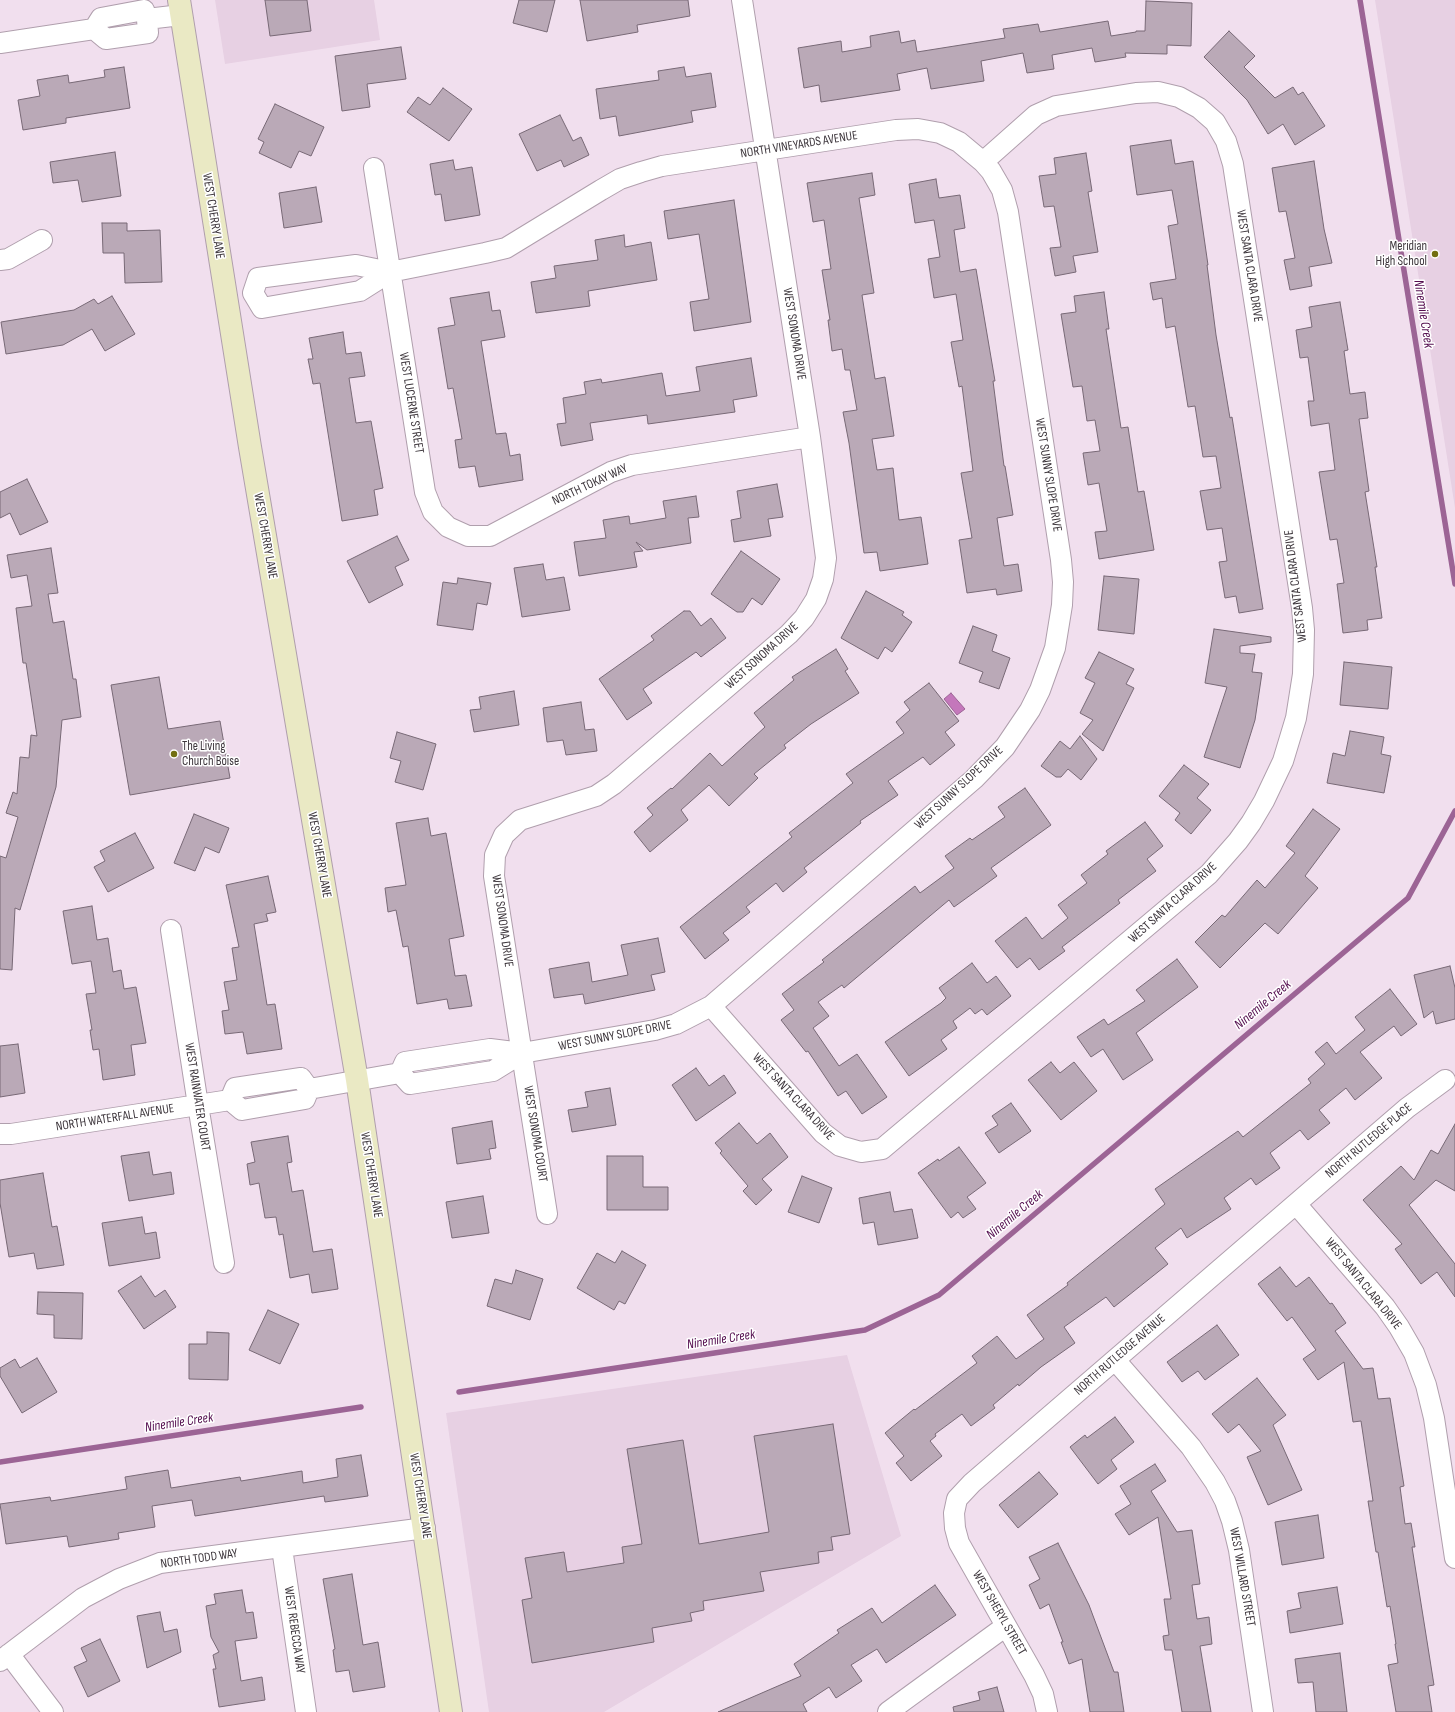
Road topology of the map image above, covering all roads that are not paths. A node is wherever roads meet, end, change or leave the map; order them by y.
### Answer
1 (742, 0) edge
2 (180, 7) edge
3 (0, 43) edge
4 (765, 150) junction
5 (983, 162) junction
6 (374, 168) dead end
7 (42, 240) dead end
8 (0, 260) edge
9 (390, 272) junction
10 (253, 293) junction
11 (226, 297) junction
12 (810, 437) junction
13 (448, 527) joint
14 (171, 930) dead end
15 (711, 1006) junction
16 (522, 1053) junction
17 (357, 1080) junction
18 (1444, 1080) dead end
19 (198, 1105) junction
20 (0, 1134) edge
21 (1296, 1204) junction
22 (547, 1214) dead end
23 (224, 1263) dead end
24 (1115, 1360) junction
25 (954, 1513) joint
26 (425, 1528) junction
27 (282, 1548) junction
28 (1455, 1558) edge
29 (1006, 1626) junction
30 (5, 1658) edge
31 (53, 1712) edge
32 (306, 1712) edge
33 (451, 1712) edge
34 (888, 1712) edge
35 (1047, 1712) edge
36 (1263, 1712) edge

1 - 4 street, WEST SONOMA DRIVE
2 - 3 street
2 - 11 main road, WEST CHERRY LANE
4 - 5 street, NORTH VINEYARDS AVENUE
4 - 9 street, NORTH VINEYARDS AVENUE
4 - 12 street, WEST SONOMA DRIVE
5 - 15 street, WEST SUNNY SLOPE DRIVE
5 - 15 street, WEST SANTA CLARA DRIVE
6 - 9 street
7 - 8 street
9 - 10 street, NORTH VINEYARDS AVENUE
9 - 10 street, NORTH VINEYARDS AVENUE
9 - 13 street, WEST LUCERNE STREET
10 - 11 street
11 - 17 main road, WEST CHERRY LANE
12 - 13 street, NORTH TOKAY WAY
12 - 16 street, WEST SONOMA DRIVE
14 - 19 street, WEST RAINWATER COURT
15 - 16 street, WEST SUNNY SLOPE DRIVE
16 - 17 street, WEST SUNNY SLOPE DRIVE
16 - 22 street, WEST SONOMA COURT
17 - 19 street, NORTH WATERFALL AVENUE
17 - 26 main road, WEST CHERRY LANE
18 - 21 street, NORTH RUTLEDGE PLACE
19 - 20 street, NORTH WATERFALL AVENUE
19 - 23 street, WEST RAINWATER COURT
21 - 24 street, NORTH RUTLEDGE AVENUE
21 - 28 street, WEST SANTA CLARA DRIVE
24 - 25 street, NORTH RUTLEDGE AVENUE
24 - 36 street, WEST WILLARD STREET
25 - 29 street, WEST SHERYL STREET
26 - 27 street, NORTH TODD WAY
26 - 33 main road, WEST CHERRY LANE
27 - 30 street, NORTH TODD WAY
27 - 32 street, WEST REBECCA WAY
29 - 34 street
29 - 35 street, WEST SHERYL STREET
30 - 31 street

